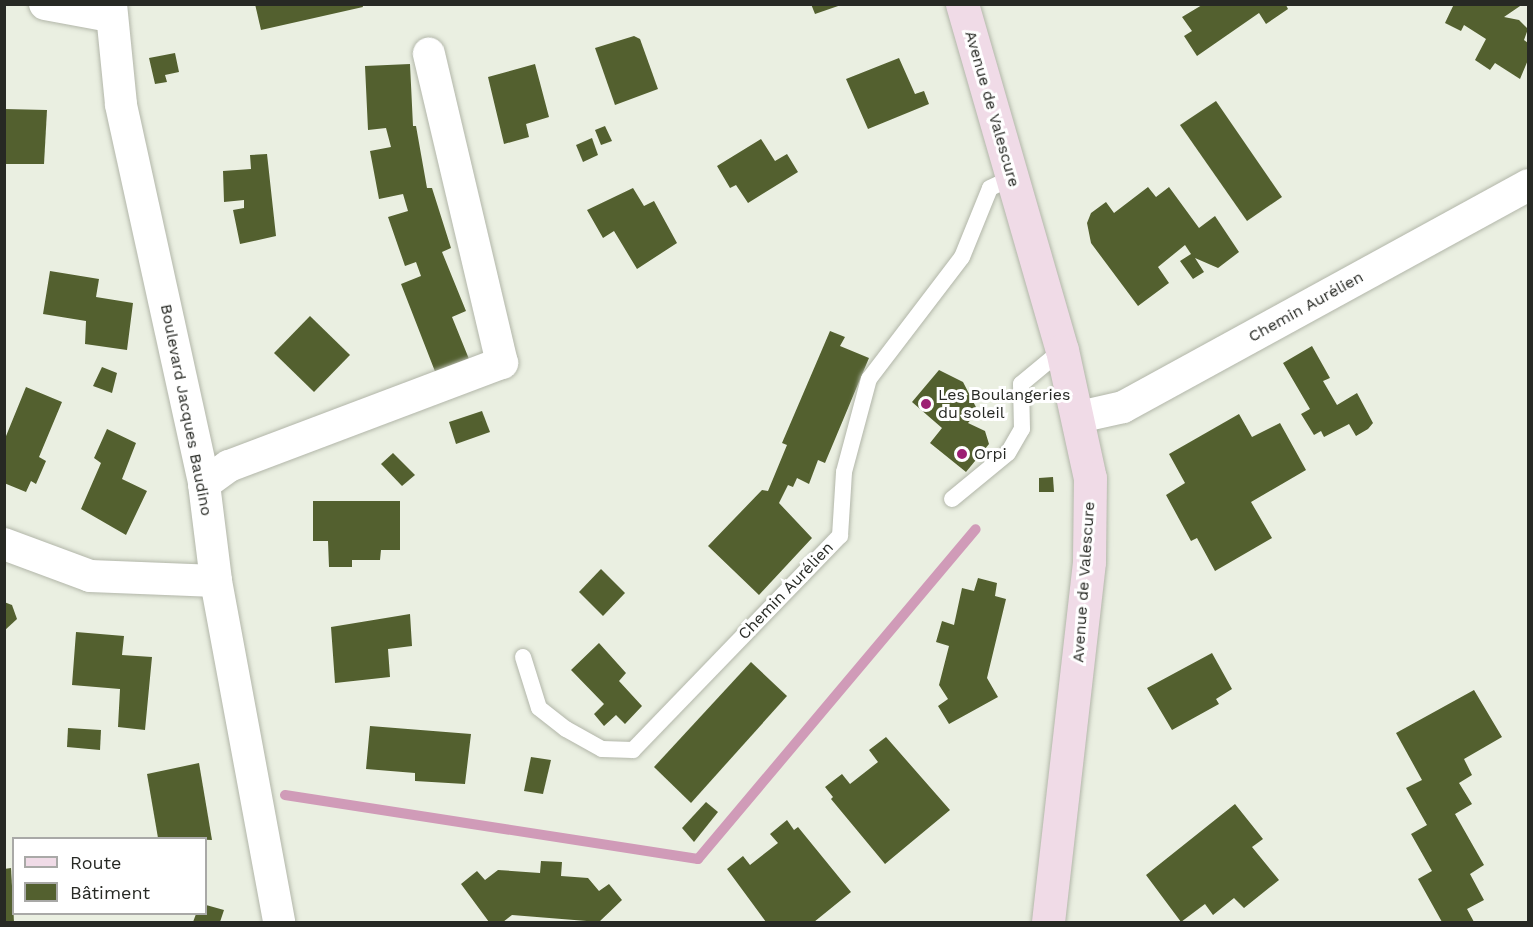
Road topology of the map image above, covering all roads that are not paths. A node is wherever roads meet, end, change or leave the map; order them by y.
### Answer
1 (45, 4) edge
2 (962, 4) edge
3 (111, 10) edge
4 (429, 53) dead end
5 (1011, 178) junction
6 (1528, 185) edge
7 (1062, 350) junction
8 (1080, 417) junction
9 (204, 484) junction
10 (952, 499) dead end
11 (4, 544) edge
12 (216, 582) junction
13 (523, 657) dead end
14 (279, 922) edge
15 (1048, 922) edge

1 - 3 street
2 - 5 main road, Avenue de Valescure
3 - 9 street, Boulevard Jacques Baudino
4 - 9 street
5 - 7 main road, Avenue de Valescure
5 - 13 lane, Chemin Aurélien
6 - 8 street, Chemin Aurélien
7 - 8 main road, Avenue de Valescure
7 - 10 lane
8 - 15 main road, Avenue de Valescure
9 - 12 street, Boulevard Jacques Baudino
11 - 12 street
12 - 14 street, Boulevard Jacques Baudino

